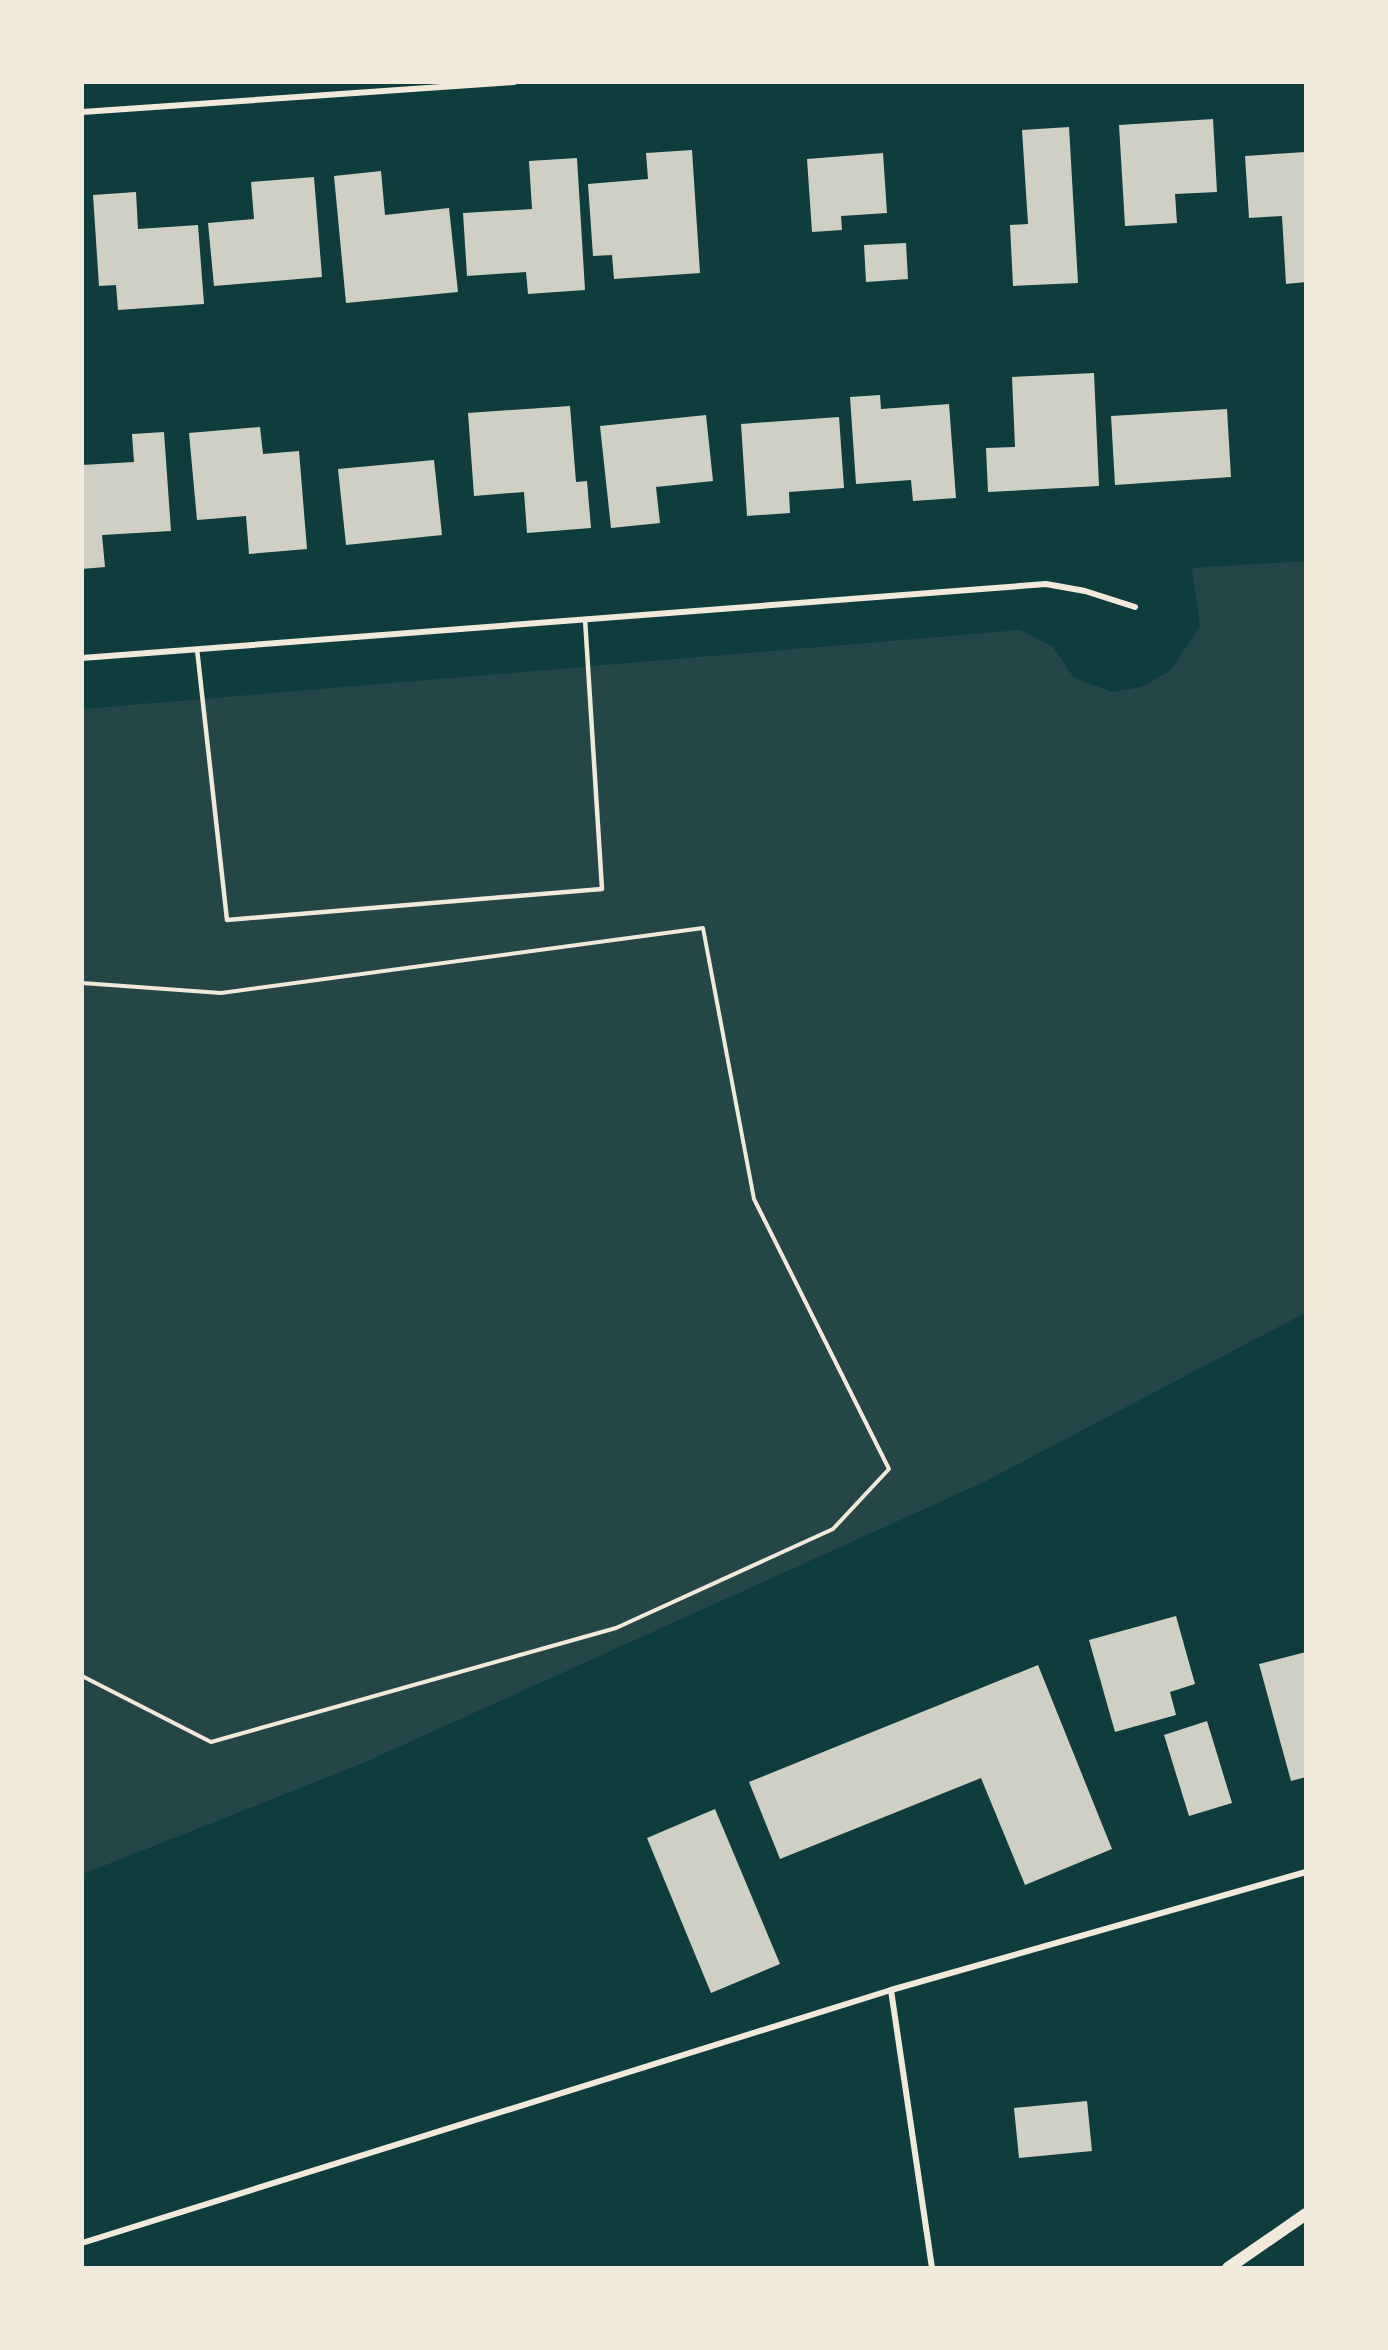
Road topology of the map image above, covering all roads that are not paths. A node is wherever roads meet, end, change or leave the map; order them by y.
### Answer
1 (514, 82) edge
2 (82, 112) edge
3 (1135, 607) dead end
4 (585, 619) junction
5 (197, 649) junction
6 (82, 658) edge
7 (1305, 1872) edge
8 (891, 1990) junction
9 (1305, 2214) edge
10 (82, 2243) edge
11 (932, 2268) edge
12 (1228, 2268) edge

1 - 2 street
3 - 4 street
4 - 5 street
4 - 5 lane
5 - 6 street
7 - 8 street
8 - 10 street
8 - 11 street
9 - 12 main road

